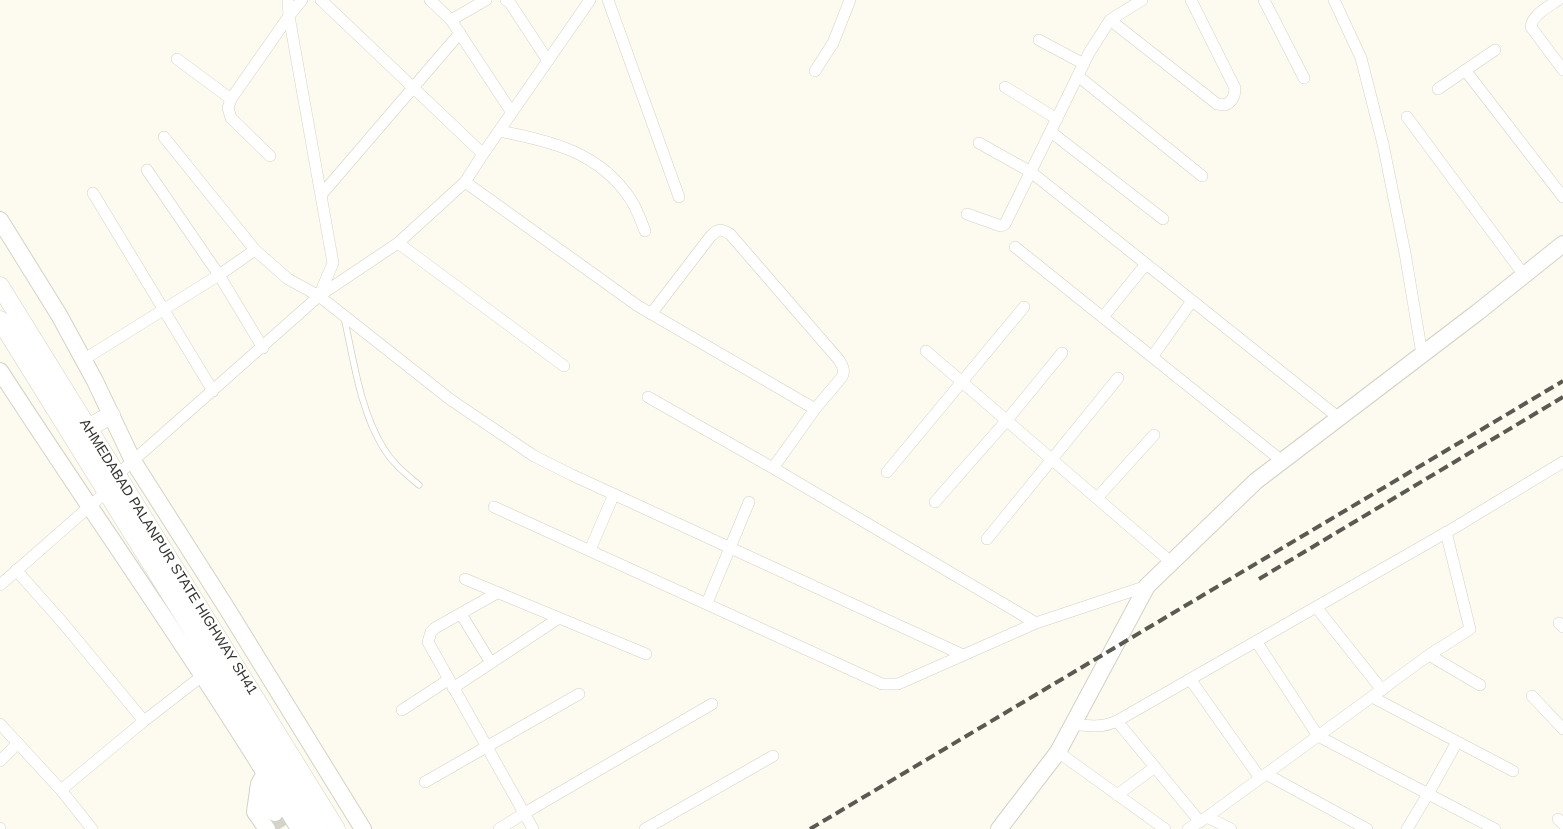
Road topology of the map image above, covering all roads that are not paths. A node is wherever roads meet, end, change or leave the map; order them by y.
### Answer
1 (288, 0) edge
2 (302, 0) edge
3 (321, 0) edge
4 (430, 0) edge
5 (486, 0) edge
6 (506, 0) edge
7 (590, 0) edge
8 (608, 0) edge
9 (850, 0) edge
10 (1142, 0) edge
11 (1191, 0) edge
12 (1264, 0) edge
13 (1334, 0) edge
14 (1558, 0) edge
15 (289, 16) junction
16 (451, 20) junction
17 (1110, 20) junction
18 (460, 33) junction
19 (1038, 40) dead end
20 (1495, 50) dead end
21 (176, 60) dead end
22 (548, 62) junction
23 (1084, 64) junction
24 (1465, 70) junction
25 (1563, 70) edge
26 (815, 71) dead end
27 (1078, 76) junction
28 (1304, 78) dead end
29 (1005, 87) dead end
30 (414, 88) junction
31 (1438, 89) dead end
32 (231, 99) junction
33 (512, 113) junction
34 (1407, 117) dead end
35 (1057, 120) junction
36 (499, 131) junction
37 (1051, 132) junction
38 (164, 136) dead end
39 (979, 144) dead end
40 (483, 154) junction
41 (270, 156) dead end
42 (147, 170) dead end
43 (1031, 172) junction
44 (1202, 176) dead end
45 (465, 182) junction
46 (92, 193) dead end
47 (321, 196) junction
48 (679, 197) dead end
49 (1563, 197) edge
50 (967, 214) dead end
51 (1163, 219) dead end
52 (0, 220) edge
53 (645, 231) dead end
54 (398, 243) junction
55 (1563, 244) edge
56 (1015, 247) dead end
57 (255, 250) junction
58 (1146, 264) junction
59 (1524, 275) junction
60 (219, 276) junction
61 (0, 286) edge
62 (319, 296) junction
63 (1192, 301) junction
64 (1024, 307) dead end
65 (164, 309) junction
66 (651, 314) junction
67 (344, 315) junction
68 (1103, 317) junction
69 (0, 320) edge
70 (263, 348) junction
71 (926, 351) dead end
72 (1062, 352) dead end
73 (1422, 354) junction
74 (1152, 357) junction
75 (84, 360) junction
76 (564, 366) dead end
77 (0, 371) edge
78 (1118, 378) dead end
79 (963, 382) junction
80 (213, 391) junction
81 (648, 397) dead end
82 (815, 409) junction
83 (111, 415) junction
84 (1339, 418) junction
85 (1007, 420) junction
86 (88, 428) junction
87 (1154, 435) dead end
88 (1051, 459) junction
89 (133, 461) junction
90 (1282, 461) junction
91 (1563, 462) edge
92 (773, 468) junction
93 (887, 472) dead end
94 (121, 482) junction
95 (419, 485) dead end
96 (614, 494) junction
97 (109, 497) junction
98 (1097, 498) junction
99 (749, 502) dead end
100 (935, 502) dead end
101 (90, 506) junction
102 (494, 507) dead end
103 (1446, 532) junction
104 (987, 539) dead end
105 (730, 547) junction
106 (590, 550) junction
107 (1172, 563) junction
108 (16, 570) junction
109 (465, 579) dead end
110 (0, 585) edge
111 (1147, 586) junction
112 (497, 593) junction
113 (707, 603) junction
114 (1316, 607) junction
115 (461, 614) junction
116 (559, 618) junction
117 (1036, 622) junction
118 (1256, 641) junction
119 (646, 654) dead end
120 (963, 655) junction
121 (1430, 655) junction
122 (491, 663) junction
123 (202, 676) junction
124 (1190, 679) junction
125 (451, 684) junction
126 (1480, 685) dead end
127 (1382, 690) junction
128 (579, 694) dead end
129 (1532, 696) dead end
130 (1372, 697) junction
131 (712, 704) dead end
132 (402, 710) dead end
133 (144, 721) junction
134 (1118, 721) junction
135 (0, 724) edge
136 (1073, 724) junction
137 (1563, 729) edge
138 (1318, 736) junction
139 (1457, 742) junction
140 (18, 743) junction
141 (486, 748) junction
142 (1058, 752) junction
143 (773, 756) dead end
144 (0, 761) edge
145 (1155, 767) junction
146 (1513, 772) dead end
147 (265, 773) junction
148 (1263, 776) junction
149 (425, 782) dead end
150 (258, 789) junction
151 (61, 790) junction
152 (1428, 794) junction
153 (1117, 795) junction
154 (276, 813) tunnel mouth
155 (523, 814) junction
156 (1203, 819) junction
157 (92, 829) edge
158 (267, 829) tunnel mouth
159 (299, 829) edge
160 (316, 829) edge
161 (336, 829) edge
162 (363, 829) edge
163 (500, 829) edge
164 (533, 829) edge
165 (644, 829) edge
166 (999, 829) edge
167 (1162, 829) edge
168 (1188, 829) edge
169 (1231, 829) edge
170 (1368, 829) edge
171 (1407, 829) edge
172 (1495, 829) edge

1 - 15 street
2 - 15 street
3 - 30 street
4 - 16 street
5 - 16 street
6 - 22 street
7 - 22 street
8 - 48 street
9 - 26 street
10 - 17 street
11 - 17 street
12 - 28 street
13 - 73 street
14 - 25 street
15 - 32 street
15 - 47 street
16 - 18 street
17 - 23 street
18 - 30 street
18 - 33 street
19 - 23 street
20 - 24 street
21 - 32 street
22 - 33 street
23 - 27 street
24 - 31 street
24 - 49 street
27 - 35 street
27 - 44 street
29 - 35 street
30 - 40 street
30 - 47 street
32 - 41 street
33 - 36 street
34 - 59 street
35 - 37 street
36 - 40 street
36 - 53 street
37 - 43 street
37 - 51 street
38 - 57 street
39 - 43 street
40 - 45 street
42 - 60 street
43 - 50 street
43 - 58 street
45 - 54 street
45 - 66 street
46 - 65 street
47 - 62 street
52 - 75 street
54 - 62 street
54 - 76 street
55 - 59 street
56 - 68 street
57 - 60 street
57 - 62 street
58 - 63 street
58 - 68 street
59 - 73 street
60 - 65 street
60 - 70 street
61 - 86 main road, AHMEDABAD PALANPUR STATE HIGHWAY SH41
62 - 67 street
62 - 70 street
63 - 74 street
63 - 84 street
64 - 79 street
65 - 75 street
65 - 80 street
66 - 82 street
66 - 82 street
67 - 95 lane
67 - 96 street
68 - 74 street
69 - 97 main road, AHMEDABAD PALANPUR STATE HIGHWAY SH41
70 - 80 street
71 - 79 street
72 - 85 street
73 - 84 street
74 - 90 street
75 - 83 street
77 - 101 street
78 - 88 street
79 - 85 street
79 - 93 street
80 - 89 street
81 - 92 street
82 - 92 street
83 - 86 main road
83 - 89 street
84 - 90 street
85 - 88 street
85 - 100 street
86 - 94 main road, AHMEDABAD PALANPUR STATE HIGHWAY SH41
87 - 98 street
88 - 98 street
88 - 104 street
89 - 94 street
89 - 162 street
90 - 107 street
91 - 103 street
92 - 117 street
94 - 161 main road, AHMEDABAD PALANPUR STATE HIGHWAY SH41
96 - 105 street
96 - 106 street
97 - 101 street
97 - 160 main road, AHMEDABAD PALANPUR STATE HIGHWAY SH41
98 - 107 street
99 - 105 street
101 - 108 street
101 - 123 street
102 - 106 street
103 - 114 street
103 - 121 street
105 - 113 street
105 - 120 street
106 - 113 street
107 - 111 street
108 - 110 street
108 - 133 street
109 - 112 street
111 - 117 street
111 - 136 street
112 - 115 street
112 - 116 street
113 - 120 street
114 - 118 street
114 - 127 street
115 - 122 street
115 - 125 street
116 - 119 street
116 - 122 street
117 - 120 street
118 - 124 street
118 - 138 street
121 - 126 street
121 - 127 street
122 - 125 street
123 - 133 street
123 - 147 street
124 - 134 street
124 - 148 street
125 - 132 street
125 - 141 street
127 - 130 street
128 - 141 street
129 - 137 street
130 - 138 street
130 - 139 street
131 - 155 street
133 - 151 street
134 - 136 street
134 - 145 street
135 - 140 street
136 - 142 street
138 - 148 street
138 - 152 street
139 - 146 street
139 - 152 street
140 - 144 street
140 - 151 street
141 - 149 street
141 - 155 street
142 - 153 street
142 - 166 street
143 - 165 street
145 - 153 street
145 - 156 street
147 - 150 street
147 - 159 street
148 - 156 street
148 - 170 street
150 - 154 street
150 - 158 street
151 - 157 street
152 - 171 street
152 - 172 street
153 - 167 street
155 - 163 street
155 - 164 street
156 - 168 street
156 - 169 street

